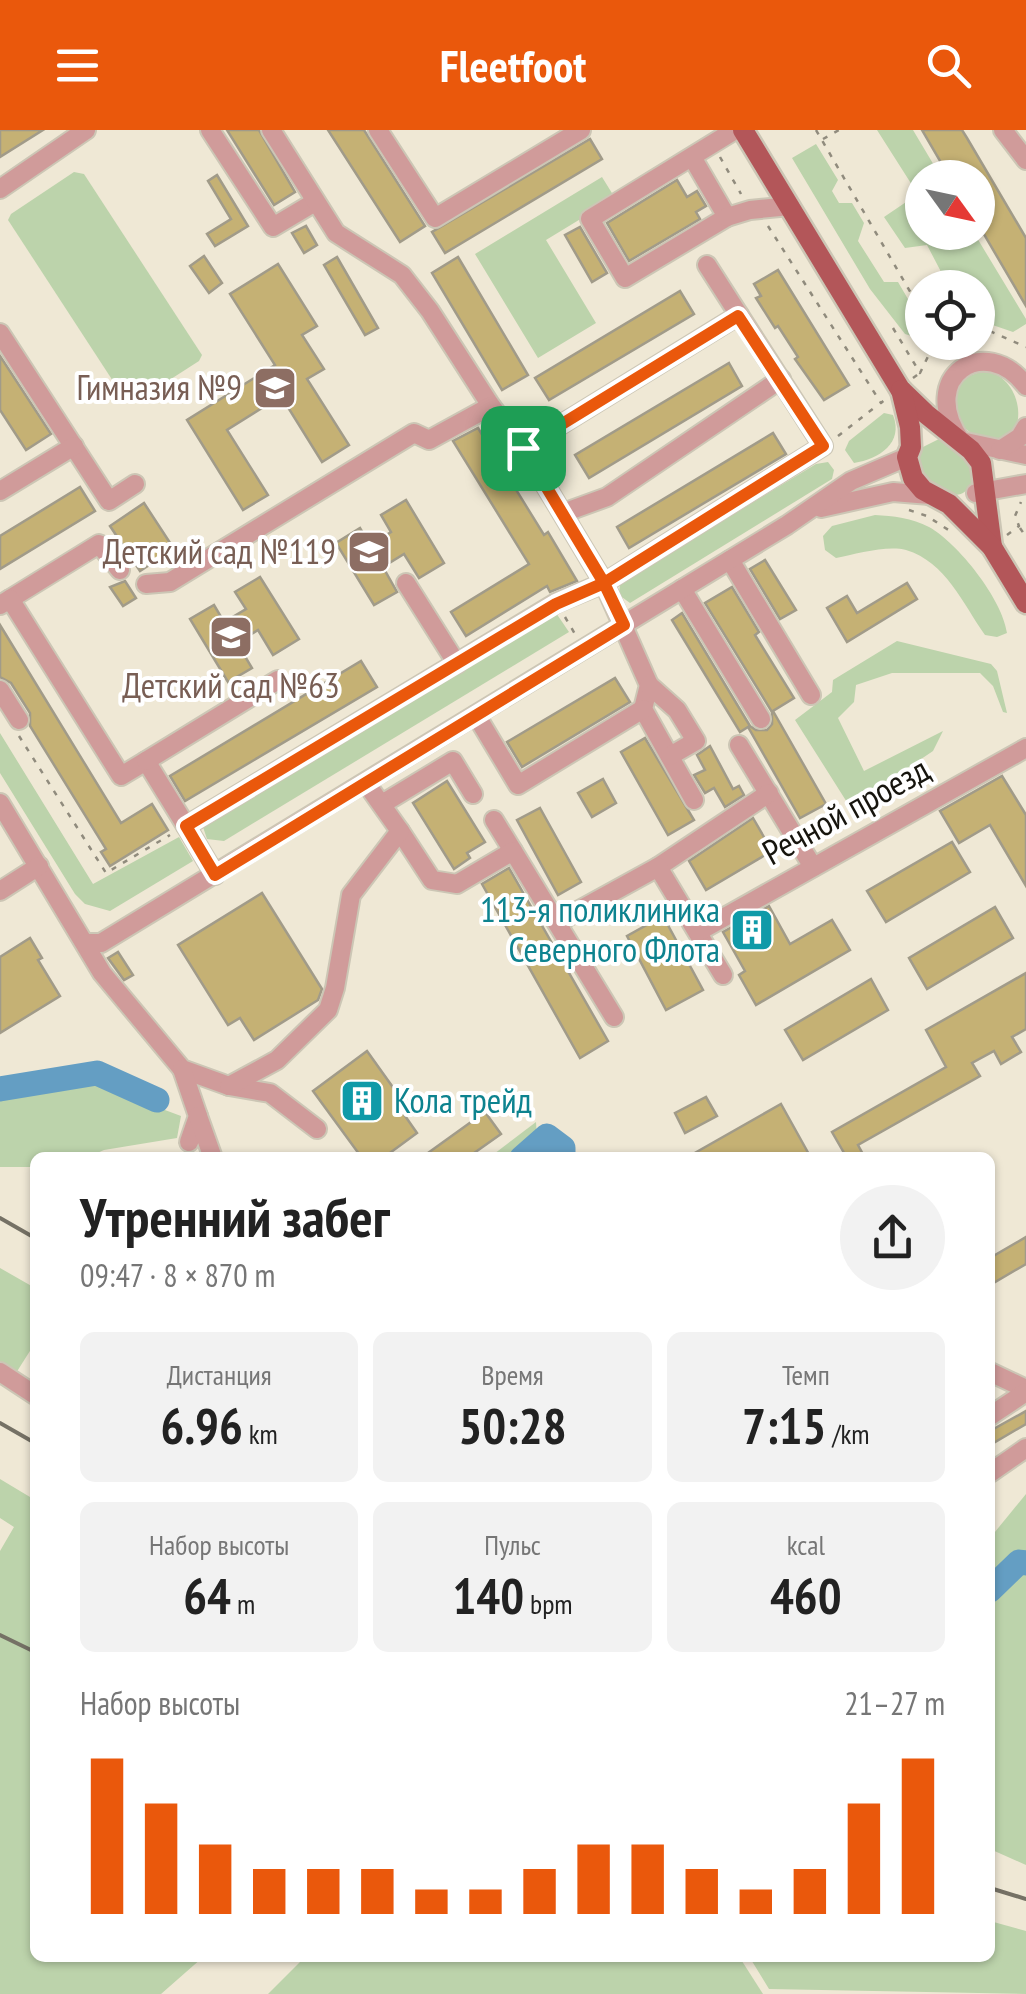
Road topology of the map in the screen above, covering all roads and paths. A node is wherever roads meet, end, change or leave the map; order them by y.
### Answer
1 (86, 130) edge
2 (210, 130) edge
3 (271, 130) edge
4 (378, 130) edge
5 (581, 130) edge
6 (735, 130) edge
7 (744, 130) edge
8 (816, 130) edge
9 (839, 130) edge
10 (1014, 135) edge
11 (822, 139) junction
12 (713, 144) junction
13 (692, 157) junction
14 (1026, 160) edge
15 (0, 188) edge
16 (314, 202) junction
17 (790, 206) junction
18 (750, 210) junction
19 (727, 217) junction
20 (707, 265) dead end
21 (905, 283) edge
22 (738, 316) junction
23 (893, 328) dead end
24 (0, 333) edge
25 (995, 333) edge
26 (1026, 347) edge
27 (926, 360) edge
28 (920, 373) junction
29 (781, 379) junction
30 (1026, 386) edge
31 (900, 388) junction
32 (491, 406) junction
33 (1026, 427) edge
34 (955, 437) junction
35 (74, 446) junction
36 (523, 448) junction
37 (1000, 450) junction
38 (909, 452) junction
39 (1026, 455) edge
40 (135, 484) dead end
41 (1026, 484) edge
42 (981, 488) junction
43 (0, 491) edge
44 (939, 500) junction
45 (811, 510) junction
46 (564, 512) junction
47 (1019, 526) dead end
48 (1026, 537) edge
49 (992, 547) junction
50 (730, 560) junction
51 (120, 570) dead end
52 (406, 583) dead end
53 (604, 583) junction
54 (146, 584) dead end
55 (682, 590) junction
56 (5, 602) edge
57 (1026, 603) edge
58 (556, 604) junction
59 (624, 625) junction
60 (576, 634) dead end
61 (458, 664) junction
62 (278, 680) dead end
63 (649, 685) junction
64 (0, 690) edge
65 (811, 695) dead end
66 (643, 709) junction
67 (476, 716) junction
68 (760, 718) dead end
69 (19, 720) joint
70 (739, 745) dead end
71 (1026, 748) edge
72 (670, 756) junction
73 (146, 761) junction
74 (366, 783) junction
75 (768, 793) junction
76 (472, 794) dead end
77 (694, 800) dead end
78 (0, 802) edge
79 (382, 804) junction
80 (494, 820) dead end
81 (186, 826) junction
82 (400, 830) junction
83 (8, 833) edge
84 (512, 851) junction
85 (39, 866) junction
86 (658, 866) junction
87 (813, 866) junction
88 (215, 875) junction
89 (0, 891) edge
90 (558, 922) junction
91 (698, 932) junction
92 (85, 943) junction
93 (723, 975) dead end
94 (614, 1017) dead end
95 (182, 1070) junction
96 (229, 1086) junction
97 (198, 1116) junction
98 (317, 1128) dead end
99 (189, 1142) dead end
100 (210, 1152) edge
101 (0, 1372) edge
102 (995, 1375) edge
103 (1026, 1391) edge
104 (30, 1392) edge
105 (995, 1413) edge
106 (1026, 1448) edge
107 (995, 1470) edge

1 - 15 street
2 - 16 street
3 - 16 street
4 - 5 street
6 - 12 street
7 - 17 main road
8 - 11 path
9 - 11 path
10 - 14 street
11 - 21 path
12 - 13 street
12 - 18 path
13 - 19 street
13 - 19 street
16 - 32 street
17 - 18 street
17 - 31 main road
18 - 19 street
18 - 31 path
20 - 22 street
22 - 29 street
22 - 36 street
23 - 28 path
24 - 35 street
25 - 26 path
27 - 28 path
28 - 31 path
29 - 46 street
29 - 53 street
30 - 34 street
31 - 34 main road
31 - 38 main road
32 - 36 street
32 - 54 street
33 - 37 street
34 - 37 street
34 - 38 main road
34 - 42 main road
35 - 40 street
35 - 43 street
36 - 46 street
37 - 39 street
38 - 44 main road
38 - 45 street
41 - 42 street
42 - 44 main road
42 - 49 main road
44 - 45 street
44 - 49 main road
45 - 50 street
46 - 53 street
47 - 48 path
49 - 57 main road
50 - 55 street
50 - 65 street
51 - 56 street
52 - 61 street
53 - 58 street
53 - 59 street
55 - 59 street
55 - 68 street
56 - 73 street
58 - 60 path
58 - 61 street
59 - 63 street
59 - 67 street
61 - 81 street
62 - 73 street
63 - 66 street
63 - 72 street
64 - 69 street
66 - 67 street
66 - 72 street
67 - 74 street
69 - 81 path
70 - 75 street
71 - 87 street, Речной проезд
72 - 77 street
73 - 81 street
74 - 79 street
74 - 88 street
75 - 86 street
75 - 87 street
76 - 79 street
78 - 83 street
79 - 82 street
80 - 84 street
81 - 88 street
82 - 84 street
82 - 96 street
83 - 85 street
84 - 90 street
85 - 89 street
85 - 92 street
86 - 90 street
86 - 91 street
87 - 91 street, Речной проезд
88 - 92 street
90 - 94 street
91 - 93 street
92 - 95 street
95 - 96 street
95 - 97 street
96 - 98 street
97 - 99 street
97 - 100 street
101 - 104 street
102 - 103 street
103 - 105 street
106 - 107 street

